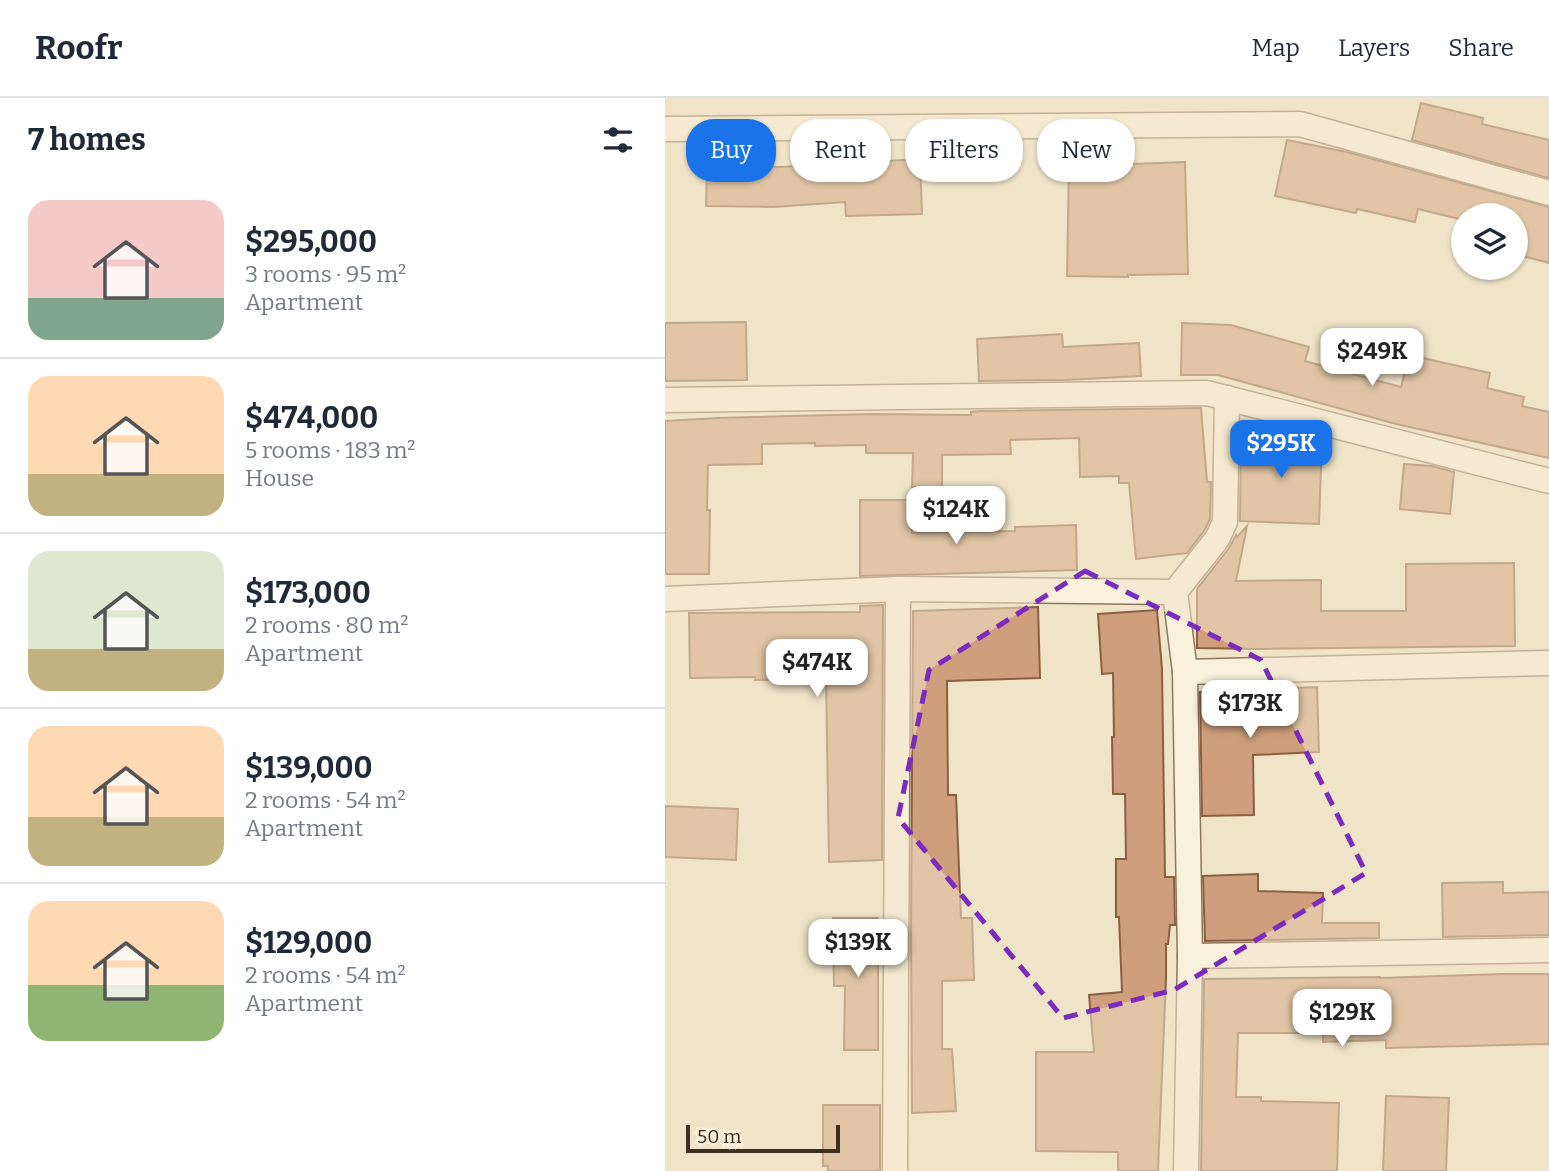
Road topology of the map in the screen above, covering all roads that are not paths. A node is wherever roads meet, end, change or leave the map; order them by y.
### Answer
1 (665, 129) edge
2 (1549, 193) edge
3 (1227, 398) junction
4 (665, 400) edge
5 (1549, 481) edge
6 (898, 589) junction
7 (1175, 592) junction
8 (665, 599) edge
9 (1549, 663) edge
10 (1185, 672) junction
11 (1549, 950) edge
12 (1190, 956) junction
13 (895, 1171) edge
14 (1187, 1171) edge

1 - 2 street
3 - 4 street
3 - 5 street
3 - 7 street
6 - 7 street
6 - 8 street
6 - 13 street
7 - 10 street
9 - 10 street
10 - 12 street
11 - 12 street
12 - 14 street

